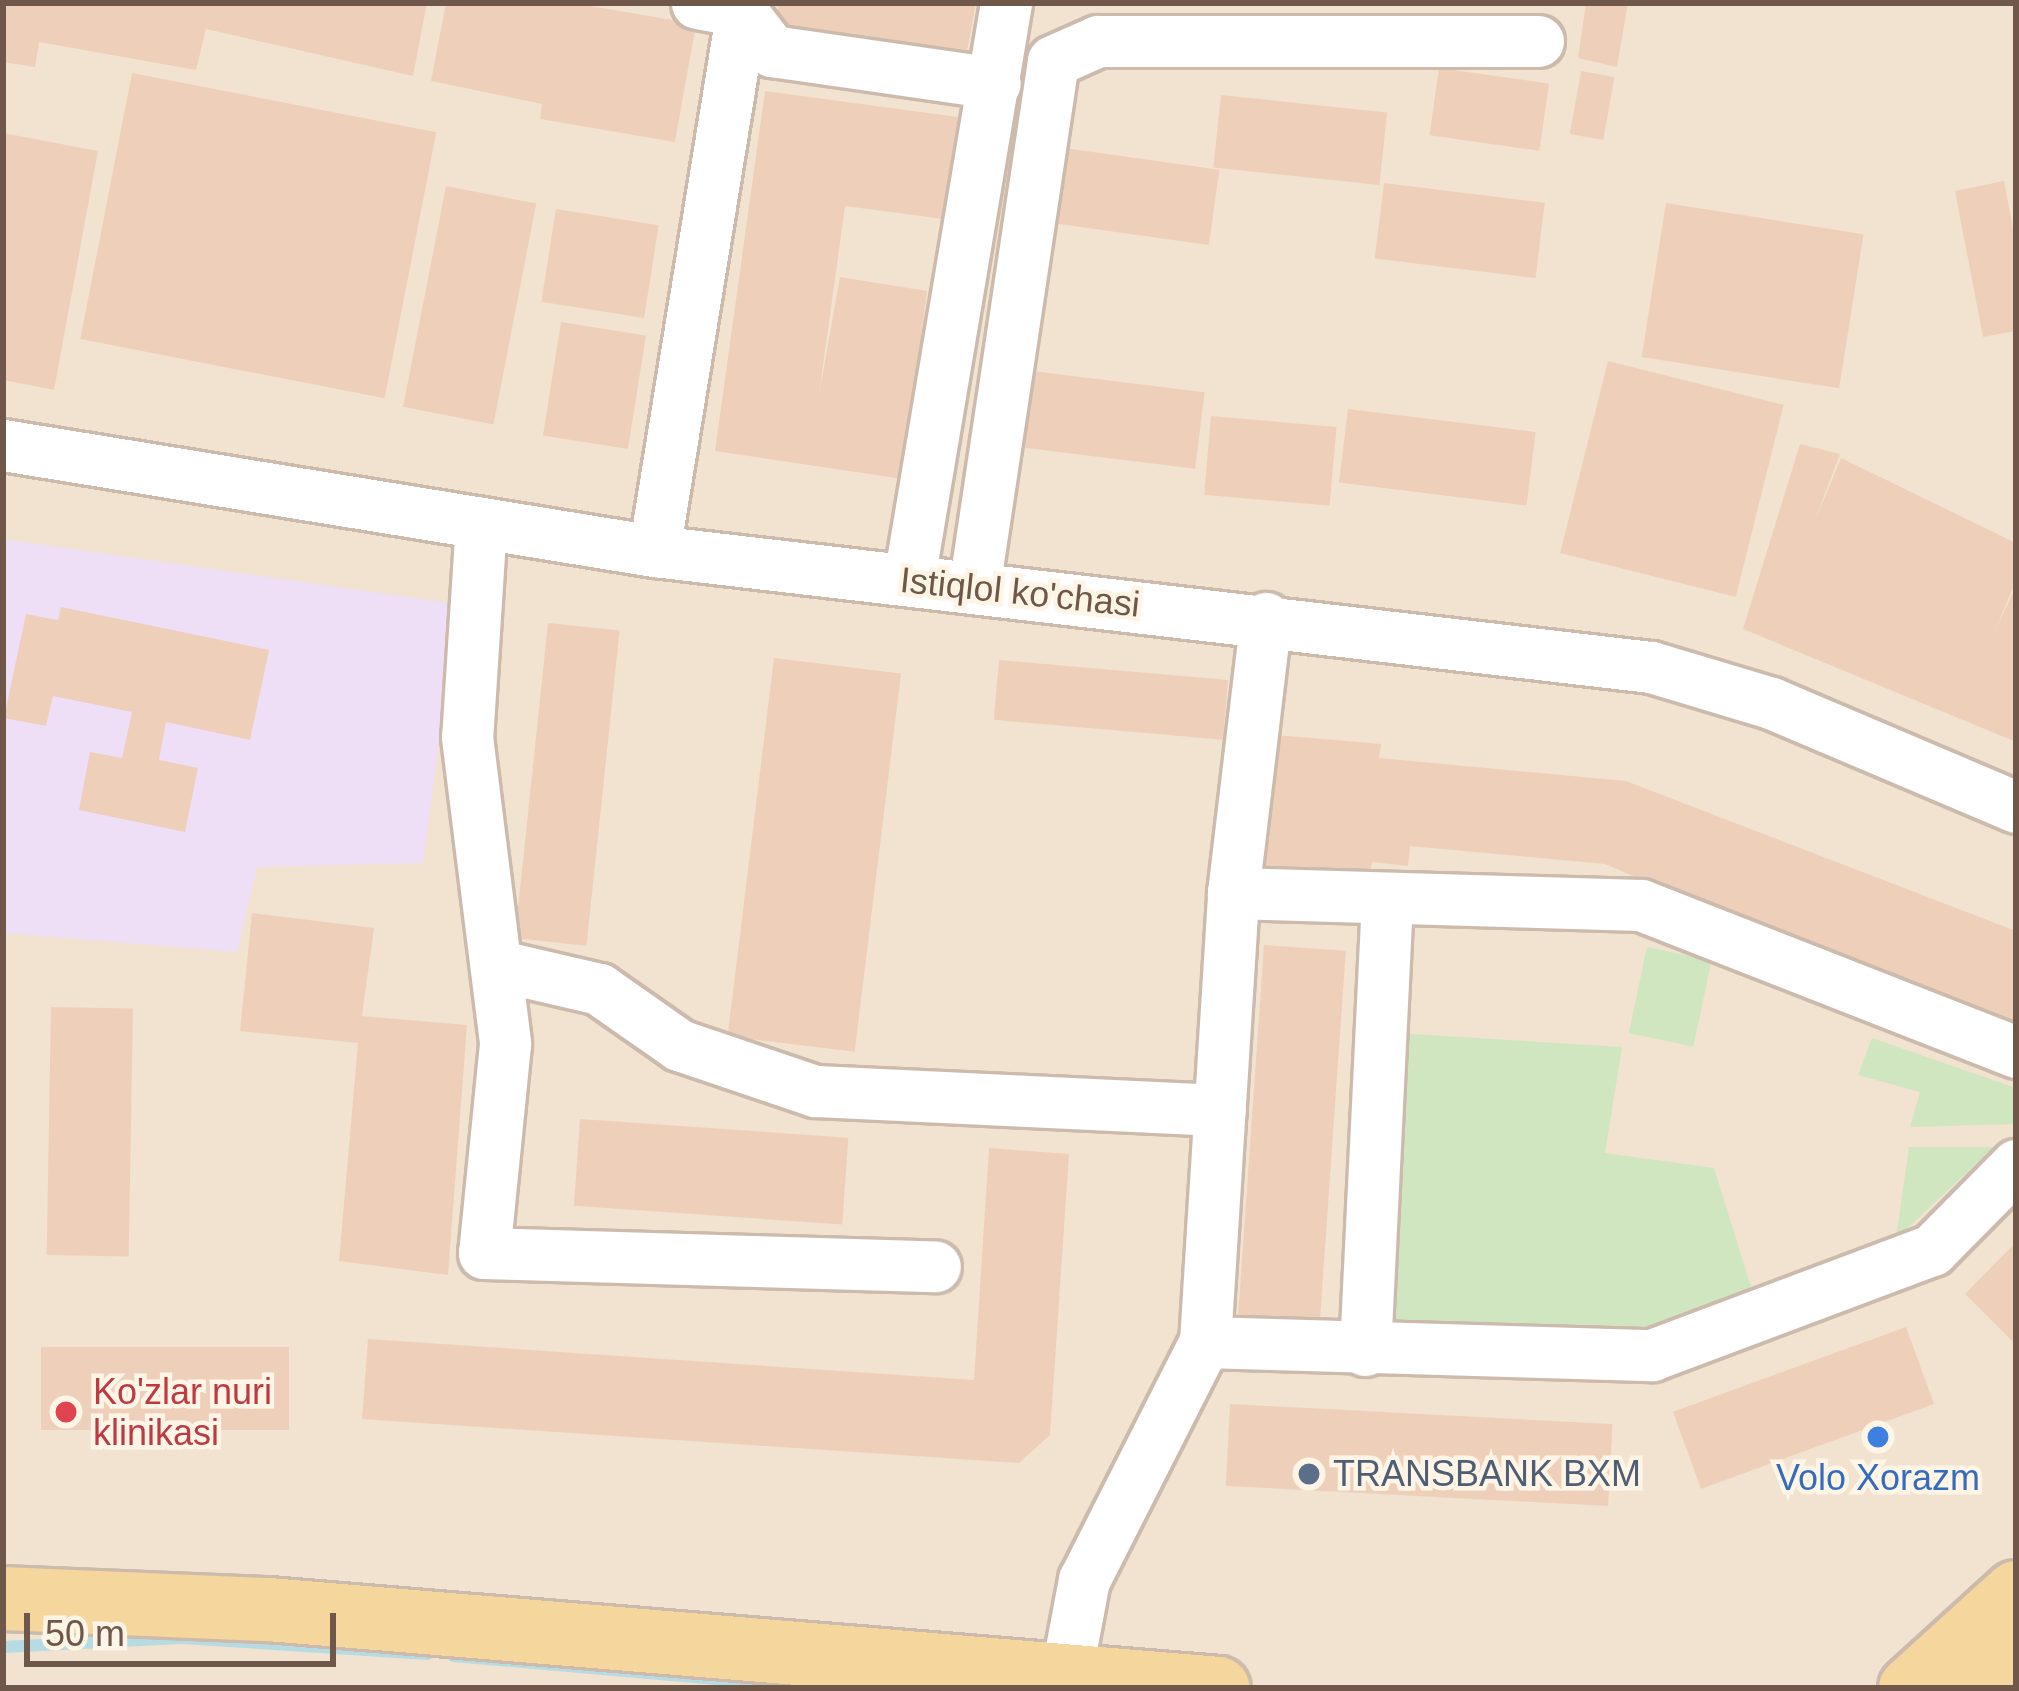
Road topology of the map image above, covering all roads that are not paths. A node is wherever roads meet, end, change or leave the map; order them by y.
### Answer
1 (1006, 3) edge
2 (727, 6) edge
3 (1538, 41) dead end
4 (995, 83) junction
5 (3, 446) edge
6 (481, 523) junction
7 (654, 551) junction
8 (909, 580) junction
9 (974, 588) junction
10 (1266, 618) junction
11 (2016, 807) edge
12 (1233, 893) junction
13 (1387, 903) junction
14 (496, 965) junction
15 (2016, 1052) edge
16 (1220, 1110) junction
17 (2016, 1165) edge
18 (935, 1266) dead end
19 (1205, 1342) junction
20 (1365, 1350) junction
21 (2016, 1592) edge
22 (3, 1598) edge
23 (2016, 1665) edge
24 (1066, 1675) junction
25 (1218, 1688) edge
26 (1910, 1688) edge
27 (1992, 1688) edge

1 - 4 street
2 - 4 street
2 - 7 street
3 - 9 street
4 - 8 street
5 - 6 street, Istiqlol ko'chasi
6 - 7 street, Istiqlol ko'chasi
6 - 14 street
7 - 8 street, Istiqlol ko'chasi
8 - 9 street, Istiqlol ko'chasi
9 - 10 street, Istiqlol ko'chasi
10 - 11 street, Istiqlol ko'chasi
10 - 12 street
12 - 13 street
12 - 16 street
13 - 15 street
13 - 20 street
14 - 16 street
14 - 18 street
16 - 19 street
17 - 20 street
19 - 20 street
19 - 24 street
21 - 26 main road
22 - 24 main road
23 - 27 main road
24 - 25 main road

